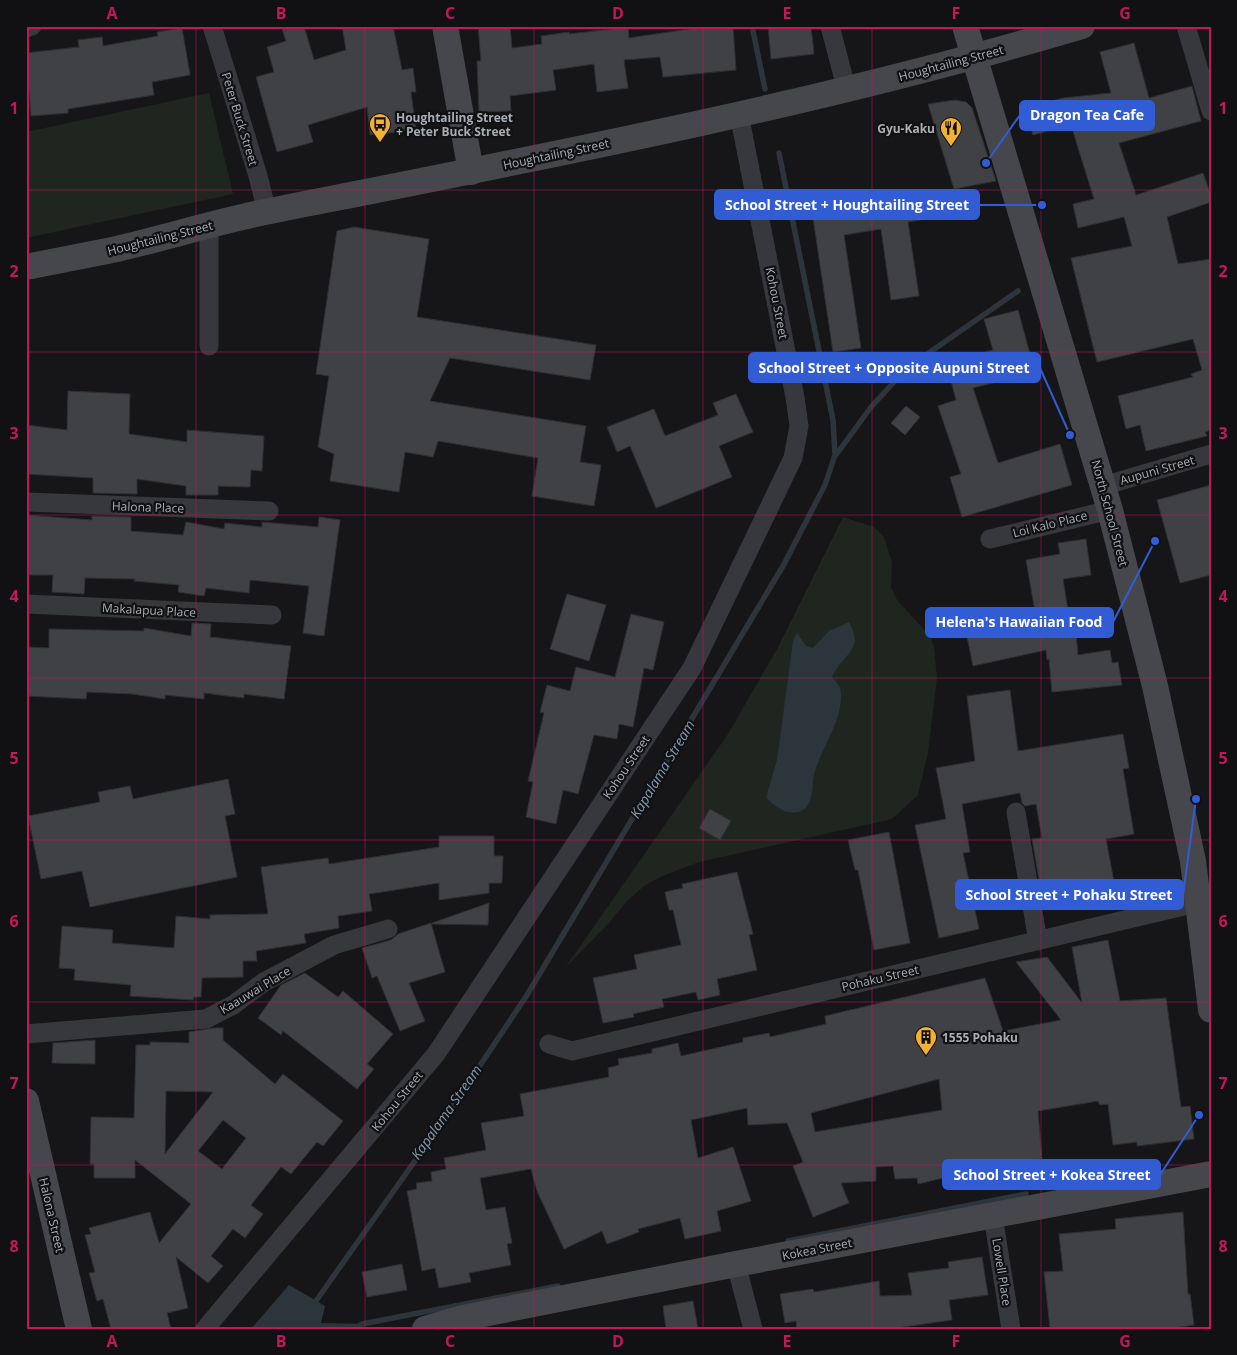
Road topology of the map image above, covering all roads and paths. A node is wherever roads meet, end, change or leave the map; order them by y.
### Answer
1 (32, 26) edge
2 (212, 26) edge
3 (445, 26) edge
4 (830, 26) edge
5 (965, 26) edge
6 (1082, 26) edge
7 (1186, 26) edge
8 (26, 28) edge
9 (974, 58) junction
10 (847, 91) junction
11 (1211, 111) edge
12 (739, 114) junction
13 (471, 172) junction
14 (267, 212) junction
15 (209, 226) junction
16 (26, 267) edge
17 (208, 346) dead end
18 (1211, 454) edge
19 (1106, 498) junction
20 (26, 502) edge
21 (269, 511) dead end
22 (990, 539) dead end
23 (26, 604) edge
24 (272, 615) dead end
25 (1016, 812) dead end
26 (1205, 900) edge
27 (388, 928) dead end
28 (1038, 941) junction
29 (1211, 1010) edge
30 (26, 1034) edge
31 (549, 1044) dead end
32 (26, 1101) edge
33 (1211, 1174) edge
34 (993, 1216) junction
35 (736, 1264) junction
36 (79, 1329) edge
37 (205, 1329) edge
38 (425, 1329) edge
39 (753, 1329) edge
40 (1011, 1329) edge

1 - 8 street
2 - 14 street, Peter Buck Street
3 - 13 main road
4 - 10 street
5 - 9 main road, North School Street
6 - 9 main road, Houghtailing Street
7 - 11 street
9 - 10 main road, Houghtailing Street
9 - 19 main road, North School Street
10 - 12 main road, Houghtailing Street
12 - 13 main road, Houghtailing Street
12 - 37 street, Kohou Street
13 - 14 main road, Houghtailing Street
14 - 15 main road, Houghtailing Street
15 - 16 main road, Houghtailing Street
15 - 17 street
18 - 19 street, Aupuni Street
19 - 22 street, Loi Kalo Place
19 - 26 main road, North School Street
20 - 21 street, Halona Place
23 - 24 street, Makalapua Place
25 - 28 street
26 - 28 street, Pohaku Street
26 - 29 main road, North School Street
27 - 30 street, Kaauwai Place
28 - 31 street, Pohaku Street
32 - 36 main road, Halona Street
33 - 34 main road, Kokea Street
34 - 35 main road, Kokea Street
34 - 40 street, Lowell Place
35 - 38 main road, Kokea Street
35 - 39 street

